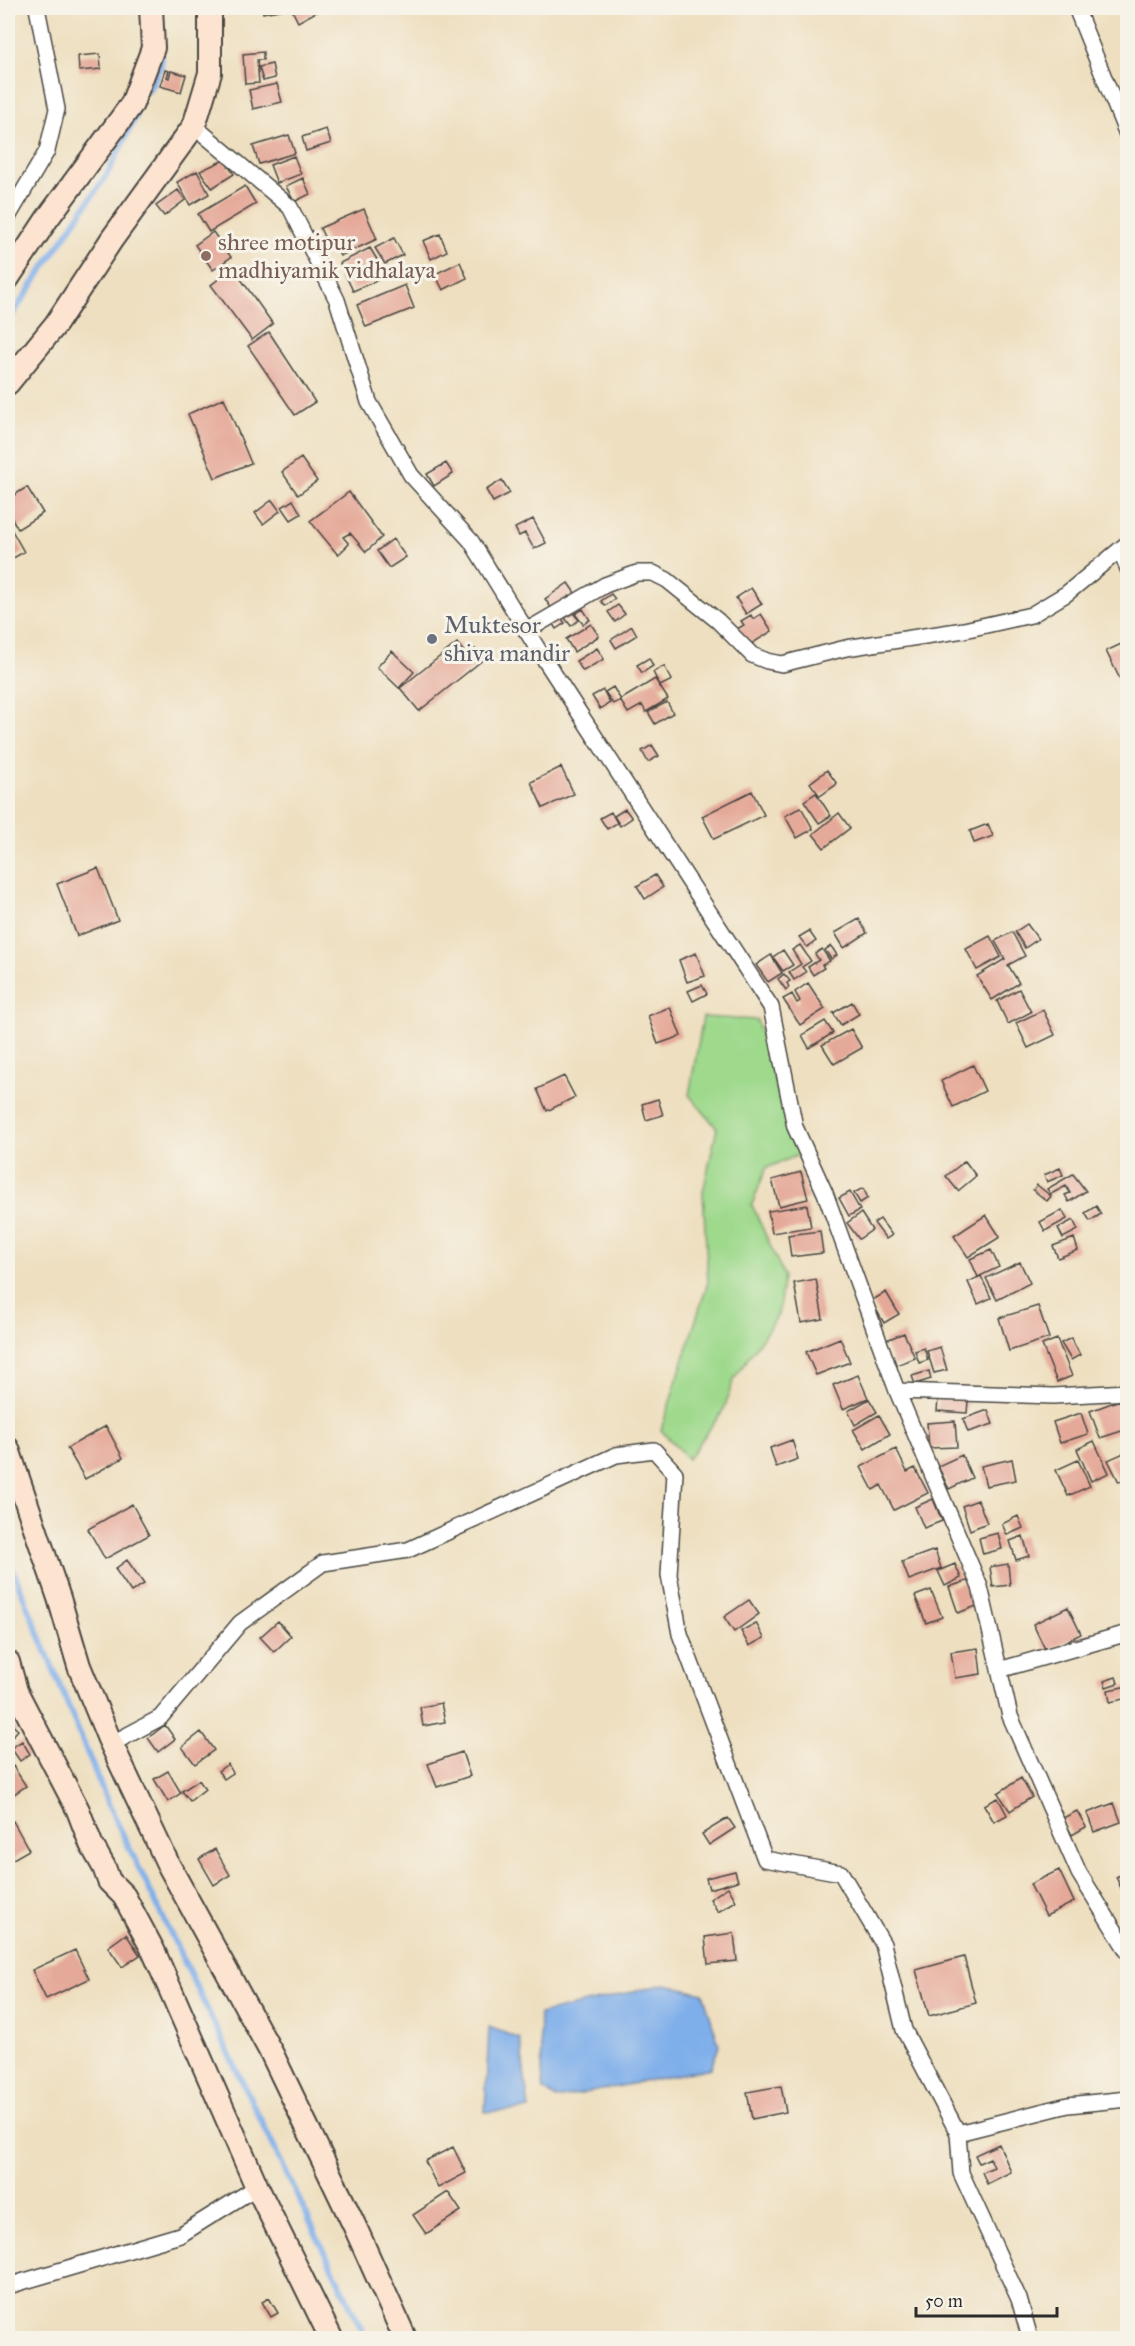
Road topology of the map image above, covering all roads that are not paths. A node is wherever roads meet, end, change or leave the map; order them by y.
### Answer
1 (37, 8) edge
2 (151, 8) edge
3 (210, 8) edge
4 (1076, 8) edge
5 (194, 126) junction
6 (1128, 137) edge
7 (8, 217) edge
8 (8, 278) edge
9 (8, 382) edge
10 (1124, 546) edge
11 (1128, 569) edge
12 (526, 631) junction
13 (897, 1391) junction
14 (1128, 1392) edge
15 (8, 1449) edge
16 (1128, 1633) edge
17 (8, 1662) edge
18 (999, 1670) junction
19 (111, 1744) junction
20 (1128, 1952) edge
21 (1128, 2098) edge
22 (958, 2133) junction
23 (257, 2187) junction
24 (8, 2286) edge
25 (331, 2338) edge
26 (405, 2338) edge
27 (1030, 2338) edge

1 - 7 street
2 - 8 main road
3 - 5 main road
4 - 6 street
5 - 9 main road
5 - 12 street
10 - 11 street
10 - 12 street
12 - 13 street
13 - 14 street
13 - 18 street
15 - 19 main road
16 - 18 street
17 - 23 main road
18 - 20 street
19 - 22 street
19 - 26 main road
21 - 22 street
22 - 27 street
23 - 24 street
23 - 25 main road

